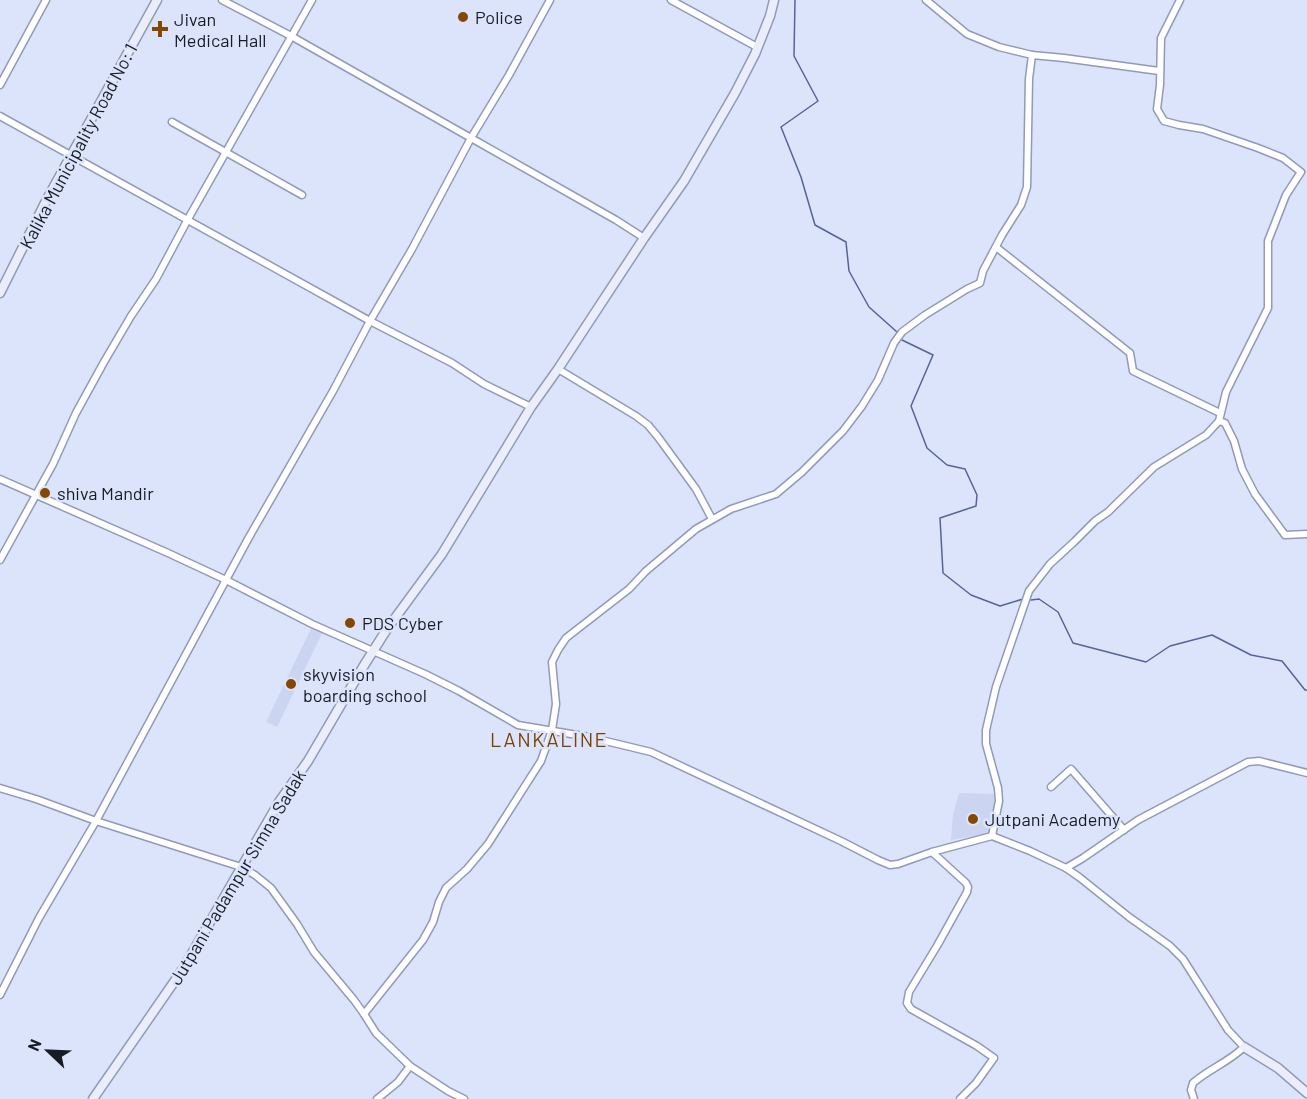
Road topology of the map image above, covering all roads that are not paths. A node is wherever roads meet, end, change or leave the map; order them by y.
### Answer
1 (46, 0) edge
2 (157, 0) edge
3 (222, 0) edge
4 (312, 0) edge
5 (550, 0) edge
6 (671, 0) edge
7 (774, 0) edge
8 (926, 0) edge
9 (1180, 0) edge
10 (291, 36) junction
11 (757, 46) junction
12 (1032, 55) junction
13 (1159, 72) junction
14 (0, 85) edge
15 (0, 116) edge
16 (172, 122) dead end
17 (471, 138) junction
18 (226, 152) junction
19 (71, 156) junction
20 (1304, 174) edge
21 (302, 195) dead end
22 (188, 219) junction
23 (644, 238) junction
24 (996, 247) junction
25 (0, 293) edge
26 (370, 321) junction
27 (558, 369) junction
28 (531, 407) junction
29 (1220, 413) junction
30 (1219, 421) junction
31 (0, 479) edge
32 (37, 495) junction
33 (712, 519) junction
34 (1307, 534) edge
35 (0, 560) edge
36 (226, 580) junction
37 (374, 651) junction
38 (552, 730) junction
39 (1307, 773) edge
40 (1051, 787) dead end
41 (0, 788) edge
42 (96, 821) junction
43 (1124, 830) junction
44 (992, 836) junction
45 (932, 852) junction
46 (241, 867) junction
47 (1066, 868) junction
48 (0, 995) edge
49 (364, 1014) junction
50 (1244, 1047) junction
51 (410, 1066) junction
52 (1307, 1093) edge
53 (93, 1099) edge
54 (377, 1099) edge
55 (464, 1099) edge
56 (960, 1099) edge
57 (1194, 1099) edge

1 - 14 street
2 - 19 street, Kalika Municipality Road No: 1
3 - 10 street
4 - 10 street
5 - 17 street
6 - 11 street
7 - 11 street
8 - 12 street
9 - 13 street
10 - 17 street
10 - 18 street
11 - 23 street
12 - 13 street
12 - 24 street
13 - 20 street
15 - 19 street
16 - 18 street
17 - 23 street
17 - 26 street
18 - 21 street
18 - 22 street
19 - 22 street
19 - 25 street, Kalika Municipality Road No: 1
20 - 29 street
22 - 26 street
22 - 32 street
23 - 27 street, Jutpani Padampur Simna Sadak
24 - 29 street
24 - 33 street
26 - 28 street
26 - 36 street
27 - 28 street, Jutpani Padampur Simna Sadak
27 - 33 street
28 - 37 street, Jutpani Padampur Simna Sadak
29 - 30 street
30 - 34 street
30 - 44 street
31 - 32 street
32 - 35 street
32 - 36 street
33 - 38 street
36 - 37 street
36 - 42 street
37 - 38 street
37 - 46 street, Jutpani Padampur Simna Sadak
38 - 45 street
38 - 49 street
39 - 43 street
40 - 43 street
41 - 42 street
42 - 46 street
42 - 48 street
43 - 47 street
44 - 45 street
44 - 47 street
45 - 56 street
46 - 49 street
46 - 53 street, Jutpani Padampur Simna Sadak
47 - 50 street
49 - 51 street
50 - 52 street
50 - 57 street
51 - 54 street
51 - 55 street

